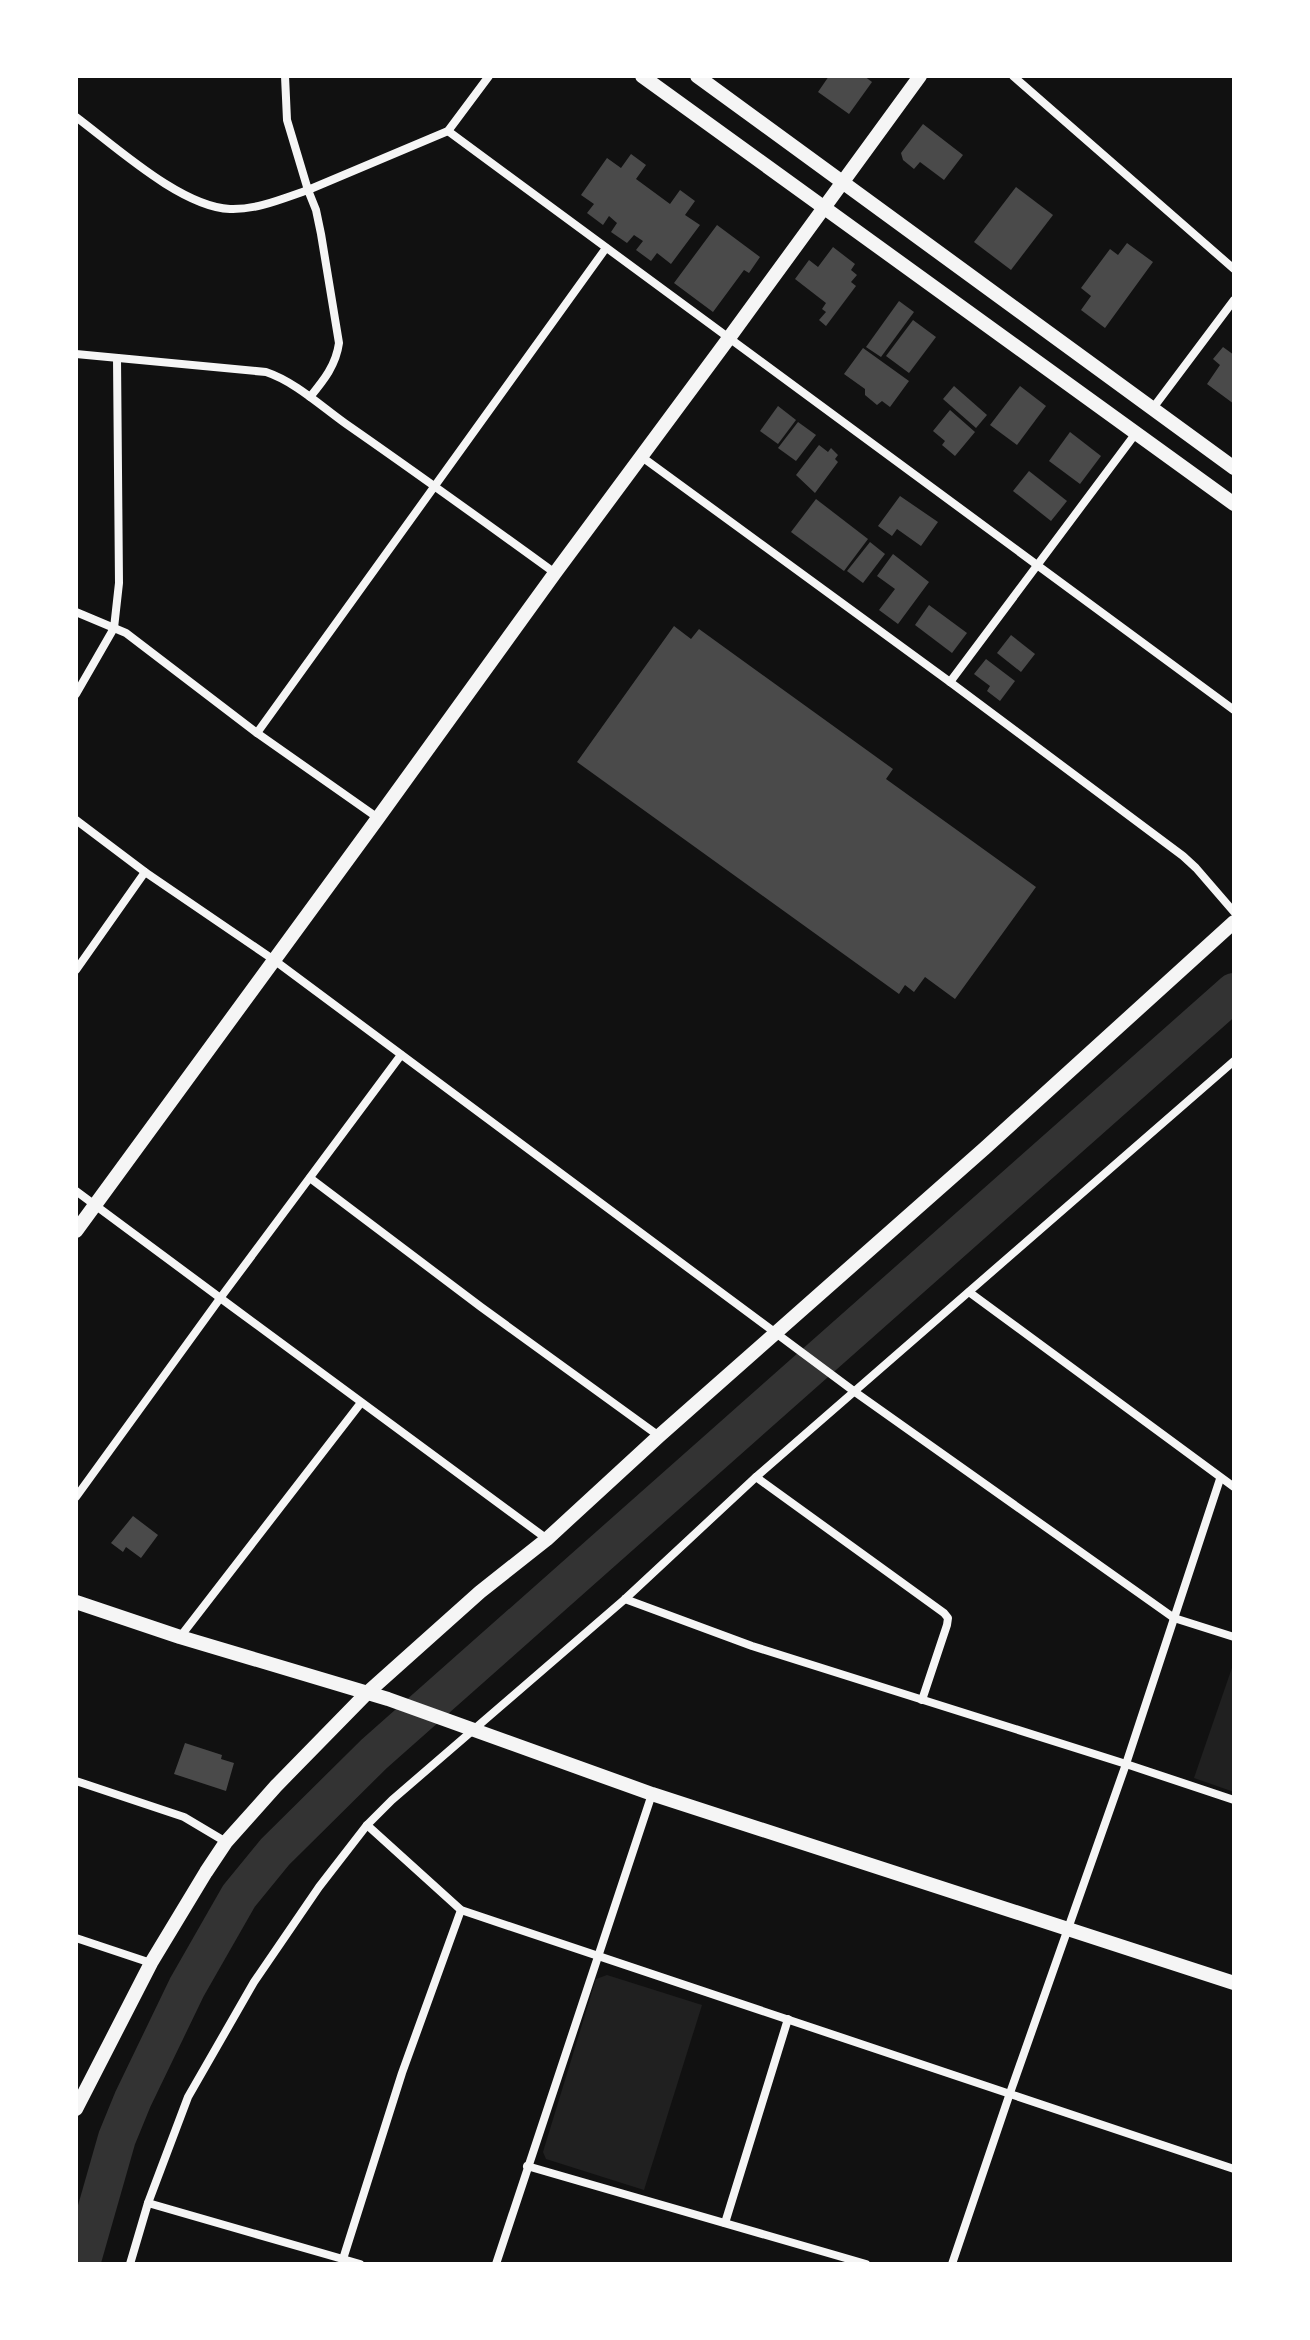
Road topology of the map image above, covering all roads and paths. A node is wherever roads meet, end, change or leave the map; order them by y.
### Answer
1 (285, 76) edge
2 (489, 76) edge
3 (642, 76) edge
4 (697, 76) edge
5 (920, 76) edge
6 (1013, 76) edge
7 (76, 117) edge
8 (448, 131) junction
9 (842, 182) junction
10 (308, 190) junction
11 (824, 207) junction
12 (606, 248) junction
13 (1234, 269) edge
14 (1234, 300) edge
15 (729, 338) junction
16 (76, 354) edge
17 (117, 358) junction
18 (310, 397) junction
19 (1153, 408) junction
20 (1136, 433) junction
21 (642, 457) junction
22 (1234, 468) edge
23 (434, 485) junction
24 (1234, 504) edge
25 (1039, 565) junction
26 (555, 573) junction
27 (76, 612) edge
28 (114, 628) junction
29 (950, 682) junction
30 (76, 694) edge
31 (1234, 710) edge
32 (257, 733) junction
33 (378, 818) junction
34 (76, 820) edge
35 (145, 872) junction
36 (1234, 912) edge
37 (1234, 922) edge
38 (274, 960) junction
39 (76, 970) edge
40 (401, 1055) junction
41 (1234, 1061) edge
42 (310, 1178) junction
43 (76, 1191) edge
44 (96, 1206) junction
45 (76, 1231) edge
46 (969, 1292) junction
47 (221, 1297) junction
48 (779, 1336) junction
49 (855, 1392) junction
50 (360, 1404) junction
51 (659, 1436) junction
52 (756, 1477) junction
53 (1220, 1479) junction
54 (1234, 1487) edge
55 (76, 1497) edge
56 (547, 1539) junction
57 (625, 1599) junction
58 (76, 1602) edge
59 (1174, 1618) junction
60 (180, 1637) junction
61 (1234, 1637) edge
62 (367, 1693) junction
63 (922, 1700) junction
64 (467, 1728) junction
65 (1126, 1764) junction
66 (76, 1781) edge
67 (652, 1794) junction
68 (1234, 1800) edge
69 (367, 1825) junction
70 (226, 1842) junction
71 (461, 1910) junction
72 (1068, 1930) junction
73 (76, 1938) edge
74 (599, 1955) junction
75 (151, 1963) junction
76 (1234, 1983) edge
77 (788, 2019) junction
78 (1010, 2093) junction
79 (76, 2109) edge
80 (527, 2166) junction
81 (1234, 2169) edge
82 (148, 2203) junction
83 (725, 2223) junction
84 (343, 2259) junction
85 (130, 2264) edge
86 (360, 2264) edge
87 (496, 2264) edge
88 (866, 2264) edge
89 (952, 2264) edge

1 - 10 street
2 - 8 street
3 - 11 street
4 - 9 street
5 - 9 street
6 - 13 street
7 - 10 street
8 - 10 street
8 - 12 street
9 - 11 street
9 - 19 street
10 - 18 street
11 - 15 street
11 - 20 street
12 - 15 street
12 - 23 street
14 - 19 street
15 - 21 street
15 - 25 street
16 - 17 street
17 - 18 street
17 - 28 street
18 - 23 street
19 - 22 street
20 - 24 street
20 - 25 street
21 - 26 street
21 - 29 street
23 - 26 street
23 - 32 street
25 - 29 street
25 - 31 street
26 - 33 street
27 - 28 street
28 - 30 street
28 - 32 street
29 - 36 street
32 - 33 street
33 - 38 street
34 - 35 street
35 - 38 street
35 - 39 street
37 - 48 street
38 - 40 street
38 - 44 street
40 - 42 street
40 - 48 street
41 - 46 street
42 - 47 street
42 - 51 street
43 - 44 street
44 - 45 street
44 - 47 street
46 - 49 street
46 - 53 street
47 - 50 street
47 - 55 street
48 - 49 street
48 - 51 street
49 - 52 street
49 - 59 street
50 - 56 street
50 - 60 street
51 - 56 street
52 - 57 street
52 - 63 street
53 - 54 street
53 - 59 street
56 - 62 street
57 - 63 street
57 - 64 street
58 - 60 street
59 - 61 street
59 - 65 street
60 - 62 street
62 - 64 street
62 - 70 street
63 - 65 street
64 - 67 street
64 - 69 street
65 - 68 street
65 - 72 street
66 - 70 street
67 - 72 street
67 - 74 street
69 - 71 street
69 - 82 street
70 - 75 street
71 - 74 street
71 - 84 street
72 - 76 street
72 - 78 street
73 - 75 street
74 - 77 street
74 - 80 street
75 - 79 street
77 - 78 street
77 - 83 street
78 - 81 street
78 - 89 street
80 - 83 street
80 - 87 street
82 - 84 street
82 - 85 street
83 - 88 street
84 - 86 street

